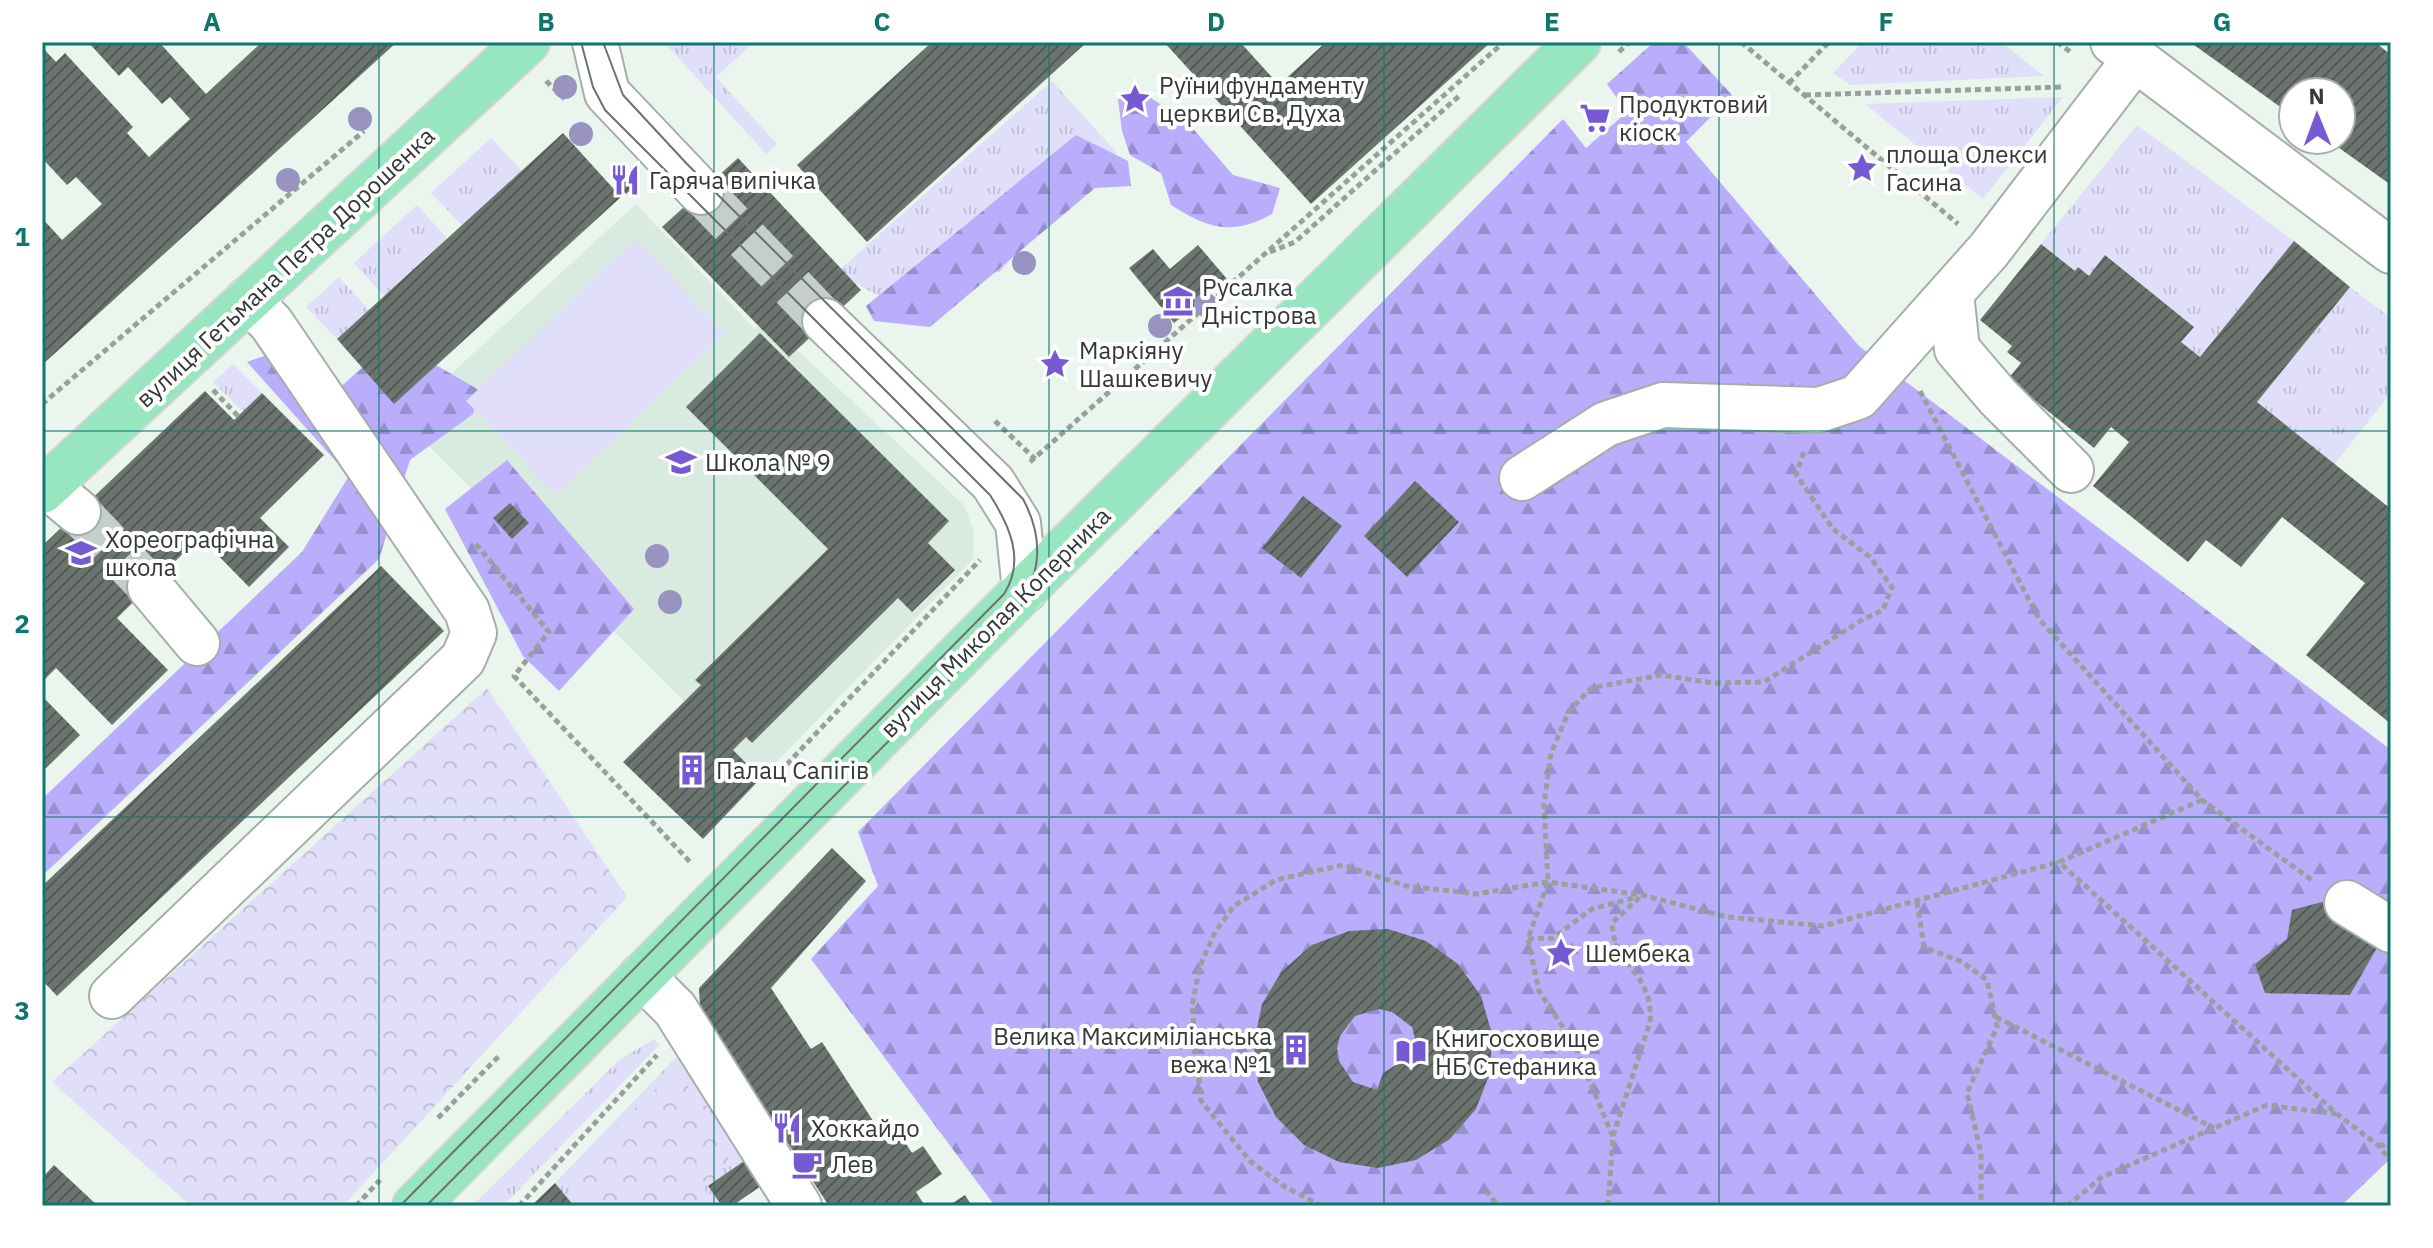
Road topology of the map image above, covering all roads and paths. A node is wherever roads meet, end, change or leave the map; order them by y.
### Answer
1 (527, 42) edge
2 (595, 42) edge
3 (1504, 42) edge
4 (1578, 42) edge
5 (1741, 42) edge
6 (1829, 42) edge
7 (2124, 51) edge
8 (1789, 83) junction
9 (2073, 86) dead end
10 (1460, 95) dead end
11 (1804, 95) junction
12 (371, 125) dead end
13 (701, 192) tunnel mouth
14 (1989, 250) junction
15 (2391, 251) edge
16 (1266, 253) junction
17 (1951, 294) junction
18 (248, 300) junction
19 (825, 321) tunnel mouth
20 (1900, 352) junction
21 (211, 387) dead end
22 (42, 404) edge
23 (238, 416) dead end
24 (1805, 449) dead end
25 (1035, 459) dead end
26 (2071, 470) dead end
27 (1522, 478) dead end
28 (56, 497) edge
29 (980, 546) dead end
30 (150, 587) tunnel mouth
31 (1025, 590) junction
32 (197, 643) dead end
33 (768, 785) dead end
34 (2202, 800) junction
35 (703, 853) dead end
36 (2059, 862) junction
37 (681, 876) dead end
38 (1548, 882) junction
39 (1642, 895) junction
40 (1917, 902) junction
41 (2347, 903) joint
42 (2391, 930) edge
43 (1528, 939) junction
44 (642, 976) junction
45 (112, 996) dead end
46 (1995, 1017) junction
47 (666, 1046) dead end
48 (500, 1055) dead end
49 (2337, 1114) junction
50 (435, 1121) dead end
51 (2214, 1128) junction
52 (1613, 1137) junction
53 (2391, 1143) edge
54 (2379, 1146) junction
55 (2391, 1162) edge
56 (385, 1174) dead end
57 (1486, 1190) dead end
58 (784, 1201) edge
59 (356, 1206) edge
60 (415, 1206) edge
61 (519, 1206) edge
62 (1322, 1206) edge
63 (1498, 1206) edge
64 (1608, 1206) edge
65 (1981, 1206) edge
66 (2067, 1206) edge

1 - 18 main road, вулиця Гетьмана Петра Дорошенка
2 - 13 street
3 - 16 path
4 - 31 main road, вулиця Миколая Коперника
5 - 8 path
6 - 8 path
7 - 14 street
7 - 15 street
8 - 11 path
9 - 11 path
10 - 16 path
11 - 14 path
12 - 22 path
14 - 17 street
16 - 25 path
17 - 20 street
17 - 26 street
18 - 28 main road, вулиця Гетьмана Петра Дорошенка
18 - 45 street
19 - 31 street
20 - 27 street
20 - 34 path
21 - 23 path
24 - 38 path
29 - 33 path
30 - 32 street
31 - 44 main road, вулиця Миколая Коперника
34 - 36 path
34 - 41 path
35 - 37 path
36 - 40 path
36 - 49 path
38 - 39 path
38 - 43 path
38 - 62 path
39 - 40 path
39 - 43 path
39 - 52 path
40 - 46 path
41 - 42 street
43 - 52 path
44 - 58 street
44 - 60 main road, вулиця Миколая Коперника
46 - 51 path
46 - 65 path
47 - 61 path
48 - 50 path
49 - 51 path
49 - 54 path
51 - 66 path
52 - 64 path
53 - 54 path
54 - 55 path
56 - 59 path
57 - 63 path

